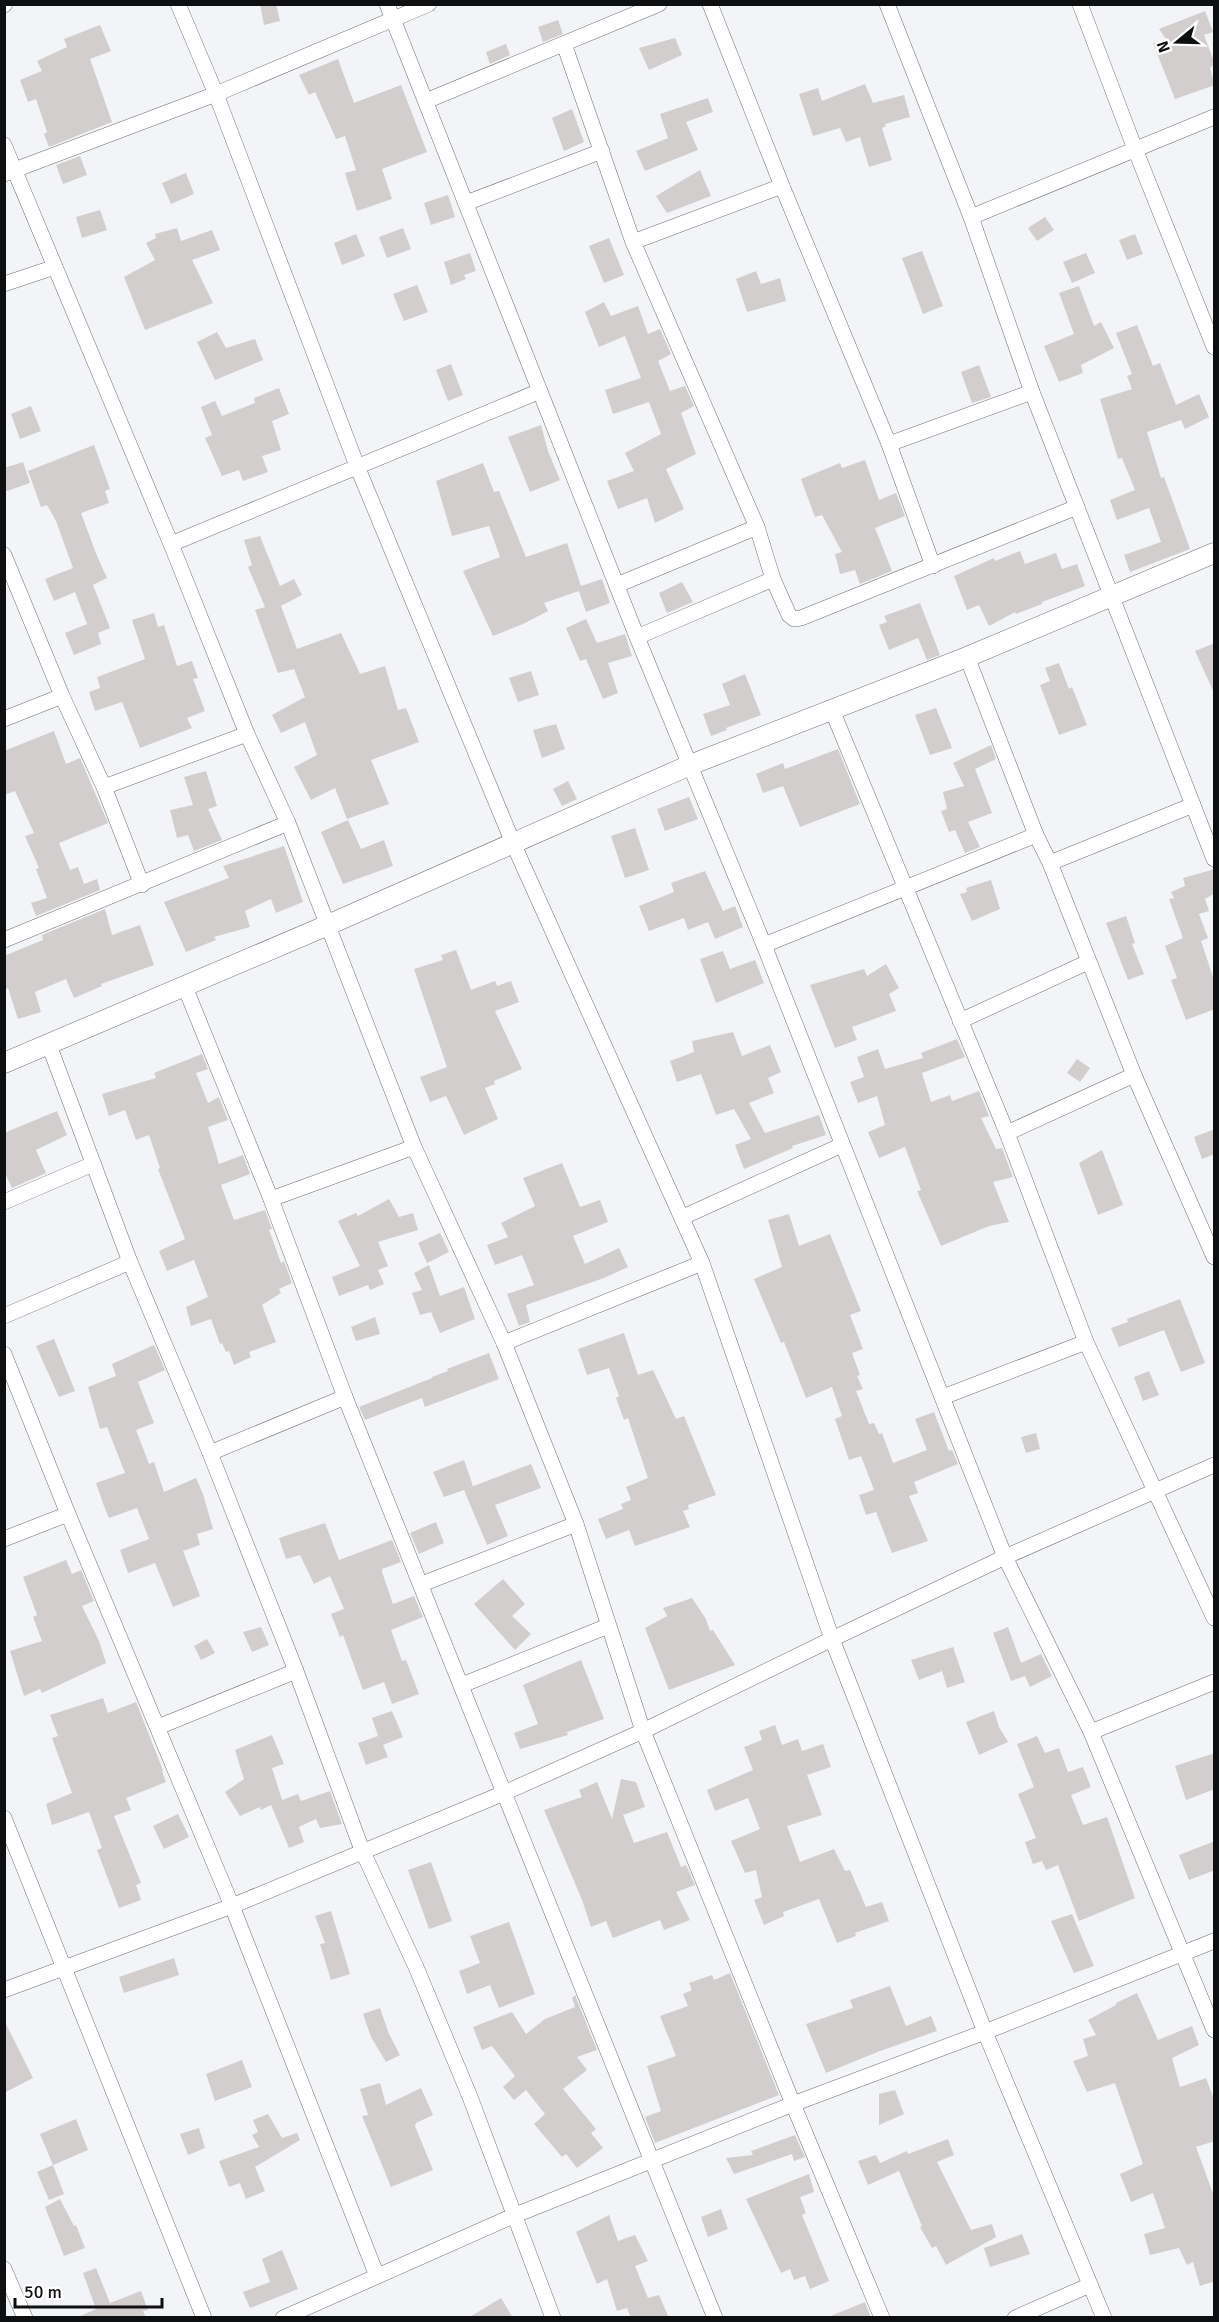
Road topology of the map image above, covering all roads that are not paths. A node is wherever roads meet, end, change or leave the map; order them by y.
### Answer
1 (178, 4) edge
2 (387, 4) edge
3 (429, 4) edge
4 (659, 4) edge
5 (710, 4) edge
6 (886, 4) edge
7 (1080, 4) edge
8 (394, 19) junction
9 (564, 44) junction
10 (216, 94) junction
11 (426, 101) junction
12 (1215, 117) edge
13 (4, 145) edge
14 (1135, 149) junction
15 (602, 151) junction
16 (10, 172) edge
17 (782, 186) junction
18 (466, 203) junction
19 (970, 217) junction
20 (633, 242) junction
21 (55, 267) junction
22 (4, 284) edge
23 (1215, 347) edge
24 (540, 391) junction
25 (1032, 392) junction
26 (889, 444) junction
27 (357, 466) junction
28 (1077, 507) junction
29 (756, 527) junction
30 (171, 544) junction
31 (1215, 553) edge
32 (4, 555) edge
33 (933, 566) junction
34 (773, 579) junction
35 (617, 585) junction
36 (1111, 596) junction
37 (637, 637) junction
38 (967, 657) junction
39 (62, 696) junction
40 (832, 710) junction
41 (4, 719) edge
42 (247, 734) junction
43 (690, 765) junction
44 (104, 787) junction
45 (1193, 805) junction
46 (288, 823) junction
47 (1036, 835) junction
48 (513, 843) junction
49 (1215, 859) edge
50 (1050, 863) junction
51 (142, 885) junction
52 (904, 888) junction
53 (328, 925) junction
54 (4, 940) edge
55 (764, 945) junction
56 (1088, 963) junction
57 (185, 987) junction
58 (960, 1021) junction
59 (49, 1045) junction
60 (4, 1063) edge
61 (1134, 1075) junction
62 (1007, 1133) junction
63 (842, 1145) junction
64 (414, 1147) junction
65 (93, 1164) junction
66 (271, 1199) junction
67 (4, 1202) edge
68 (683, 1217) junction
69 (1209, 1226) edge
70 (1215, 1257) edge
71 (130, 1262) junction
72 (702, 1263) junction
73 (4, 1316) edge
74 (1086, 1342) junction
75 (504, 1343) junction
76 (4, 1354) edge
77 (345, 1397) junction
78 (943, 1397) junction
79 (210, 1453) junction
80 (1215, 1465) edge
81 (1155, 1491) junction
82 (68, 1514) junction
83 (576, 1524) junction
84 (4, 1539) edge
85 (1005, 1557) junction
86 (422, 1584) junction
87 (1215, 1618) edge
88 (608, 1626) junction
89 (832, 1639) junction
90 (296, 1671) junction
91 (1215, 1683) edge
92 (462, 1685) junction
93 (158, 1726) junction
94 (643, 1731) junction
95 (1091, 1732) junction
96 (504, 1793) junction
97 (4, 1818) edge
98 (362, 1850) junction
99 (232, 1906) junction
100 (1215, 1941) edge
101 (1183, 1954) junction
102 (65, 1966) junction
103 (4, 1990) edge
104 (1215, 2030) edge
105 (985, 2032) junction
106 (792, 2104) junction
107 (653, 2161) junction
108 (513, 2216) junction
109 (4, 2269) edge
110 (377, 2276) junction
111 (1090, 2285) junction
112 (25, 2318) edge
113 (204, 2318) edge
114 (284, 2318) edge
115 (553, 2318) edge
116 (715, 2318) edge
117 (882, 2318) edge
118 (1015, 2318) edge
119 (1104, 2318) edge

1 - 10 street
2 - 8 street
3 - 8 street
4 - 9 street
5 - 17 street
6 - 19 street
7 - 14 street
8 - 10 street
8 - 11 street
9 - 11 street
9 - 15 street
10 - 16 street
10 - 27 street
11 - 18 street
12 - 14 street
13 - 16 street
14 - 19 street
14 - 23 street
15 - 18 street
15 - 20 street
16 - 21 street
17 - 20 street
17 - 26 street
18 - 24 street
19 - 25 street
20 - 29 street
21 - 22 street
21 - 30 street
24 - 27 street
24 - 35 street
25 - 26 street
25 - 28 street
26 - 33 street
27 - 30 street
27 - 48 street
28 - 33 street
28 - 36 street
29 - 34 street
29 - 35 street
30 - 42 street
31 - 36 street
32 - 39 street
33 - 34 street
34 - 37 street
35 - 37 street
36 - 38 street
36 - 45 street
37 - 43 street
38 - 40 street
38 - 47 street
39 - 41 street
39 - 44 street
40 - 43 street
40 - 52 street
42 - 44 street
42 - 46 street
43 - 48 street
43 - 55 street
44 - 51 street
45 - 49 street
45 - 50 street
46 - 51 street
46 - 53 street
47 - 50 street
47 - 52 street
48 - 53 street
48 - 68 street
50 - 56 street
51 - 54 street
52 - 55 street
52 - 58 street
53 - 57 street
53 - 64 street
55 - 63 street
56 - 58 street
56 - 61 street
57 - 59 street
57 - 66 street
58 - 62 street
59 - 60 street
59 - 65 street
61 - 62 street
61 - 69 street
62 - 74 street
63 - 68 street
63 - 78 street
64 - 66 street
64 - 75 street
65 - 67 street
65 - 71 street
66 - 77 street
68 - 72 street
69 - 70 street
71 - 73 street
71 - 79 street
72 - 75 street
72 - 89 street
74 - 78 street
74 - 81 street
75 - 83 street
76 - 82 street
77 - 79 street
77 - 86 street
78 - 85 street
79 - 90 street
80 - 81 street
81 - 85 street
81 - 87 street
82 - 84 street
82 - 93 street
83 - 86 street
83 - 88 street
85 - 89 street
85 - 95 street
86 - 92 street
88 - 92 street
88 - 94 street
89 - 94 street
89 - 105 street
90 - 93 street
90 - 98 street
91 - 95 street
92 - 96 street
93 - 99 street
94 - 96 street
94 - 106 street
95 - 101 street
96 - 98 street
96 - 107 street
97 - 102 street
98 - 99 street
98 - 108 street
99 - 102 street
99 - 110 street
100 - 101 street
101 - 104 street
101 - 105 street
102 - 103 street
102 - 113 street
105 - 106 street
105 - 111 street
106 - 107 street
106 - 117 street
107 - 108 street
107 - 116 street
108 - 110 street
108 - 115 street
109 - 112 street
110 - 114 street
111 - 118 street
111 - 119 street

